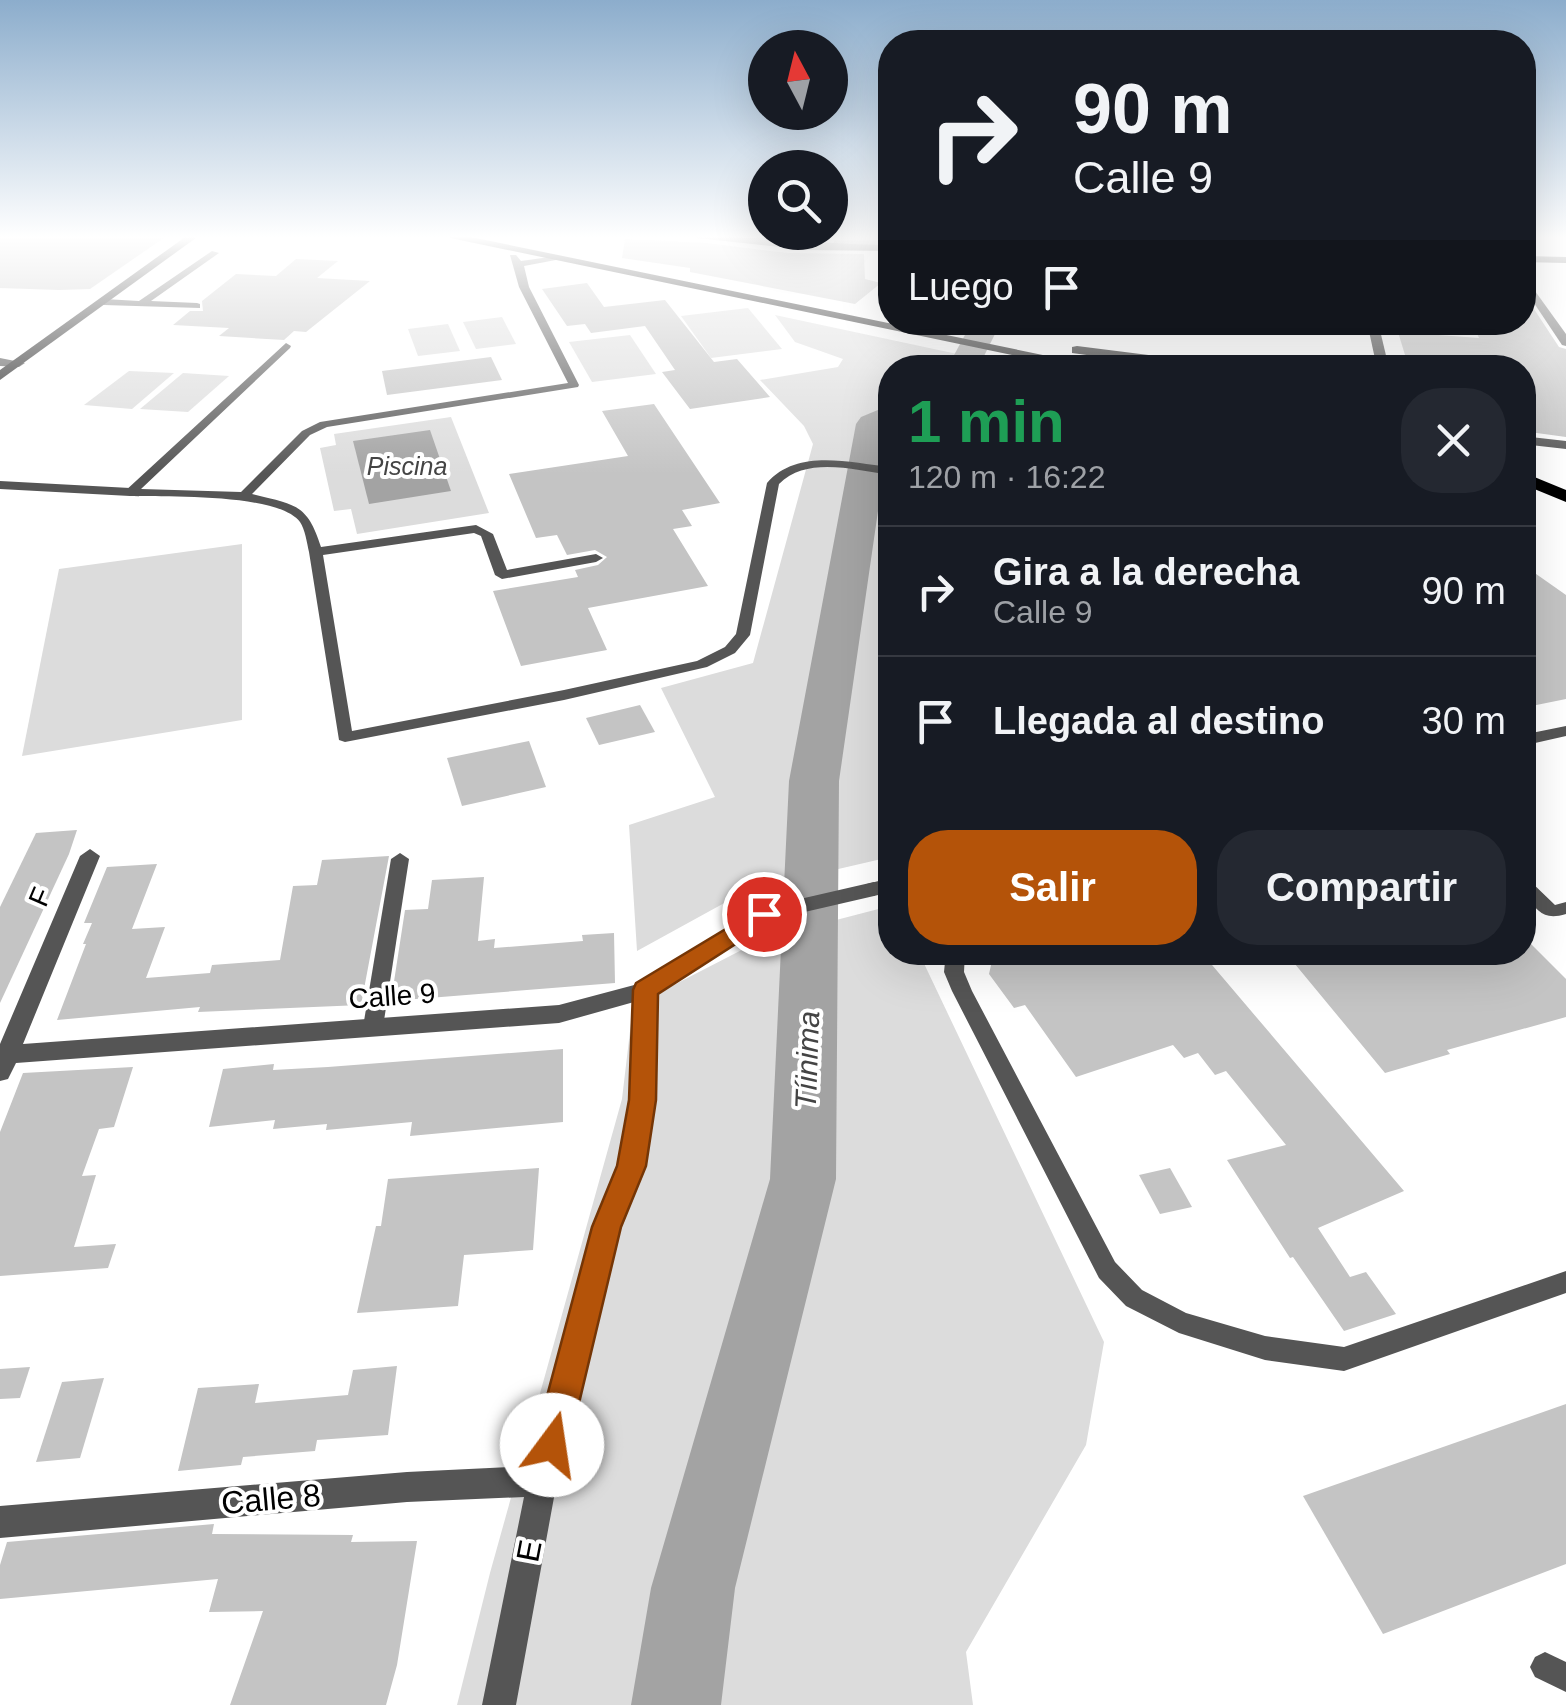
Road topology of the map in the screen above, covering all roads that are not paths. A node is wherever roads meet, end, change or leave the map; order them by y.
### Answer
1 (86, 315) edge
2 (538, 315) edge
3 (1553, 315) edge
4 (962, 335) edge
5 (975, 335) edge
6 (1566, 344) edge
7 (286, 346) dead end
8 (1040, 350) junction
9 (1056, 355) edge
10 (1090, 355) edge
11 (0, 362) edge
12 (19, 363) junction
13 (0, 376) edge
14 (1536, 441) edge
15 (1566, 444) edge
16 (878, 470) edge
17 (1536, 483) edge
18 (0, 485) edge
19 (130, 492) junction
20 (244, 496) junction
21 (1566, 497) edge
22 (1536, 498) edge
23 (1566, 511) edge
24 (316, 552) junction
25 (596, 558) dead end
26 (1566, 732) edge
27 (1536, 738) edge
28 (90, 856) dead end
29 (400, 858) dead end
30 (878, 888) edge
31 (1536, 897) edge
32 (1566, 908) edge
33 (955, 965) edge
34 (645, 990) junction
35 (373, 1027) junction
36 (3, 1061) edge
37 (1566, 1282) edge
38 (542, 1481) junction
39 (0, 1522) edge
40 (500, 1705) edge

1 - 12 main road
2 - 20 lane
3 - 6 street
4 - 8 main road
5 - 8 main road
7 - 19 lane
8 - 9 main road
8 - 10 main road
11 - 12 street
12 - 13 main road
14 - 15 street
16 - 24 lane
17 - 21 main road
18 - 19 street
19 - 20 lane
20 - 24 lane
22 - 23 main road
24 - 25 lane
26 - 27 street
28 - 36 street, F
29 - 35 lane
30 - 34 street, Calle 9
31 - 32 lane
33 - 37 lane
34 - 35 street, Calle 9
34 - 38 street, E
35 - 36 street, Calle 9
38 - 39 street, Calle 8
38 - 40 street, E

